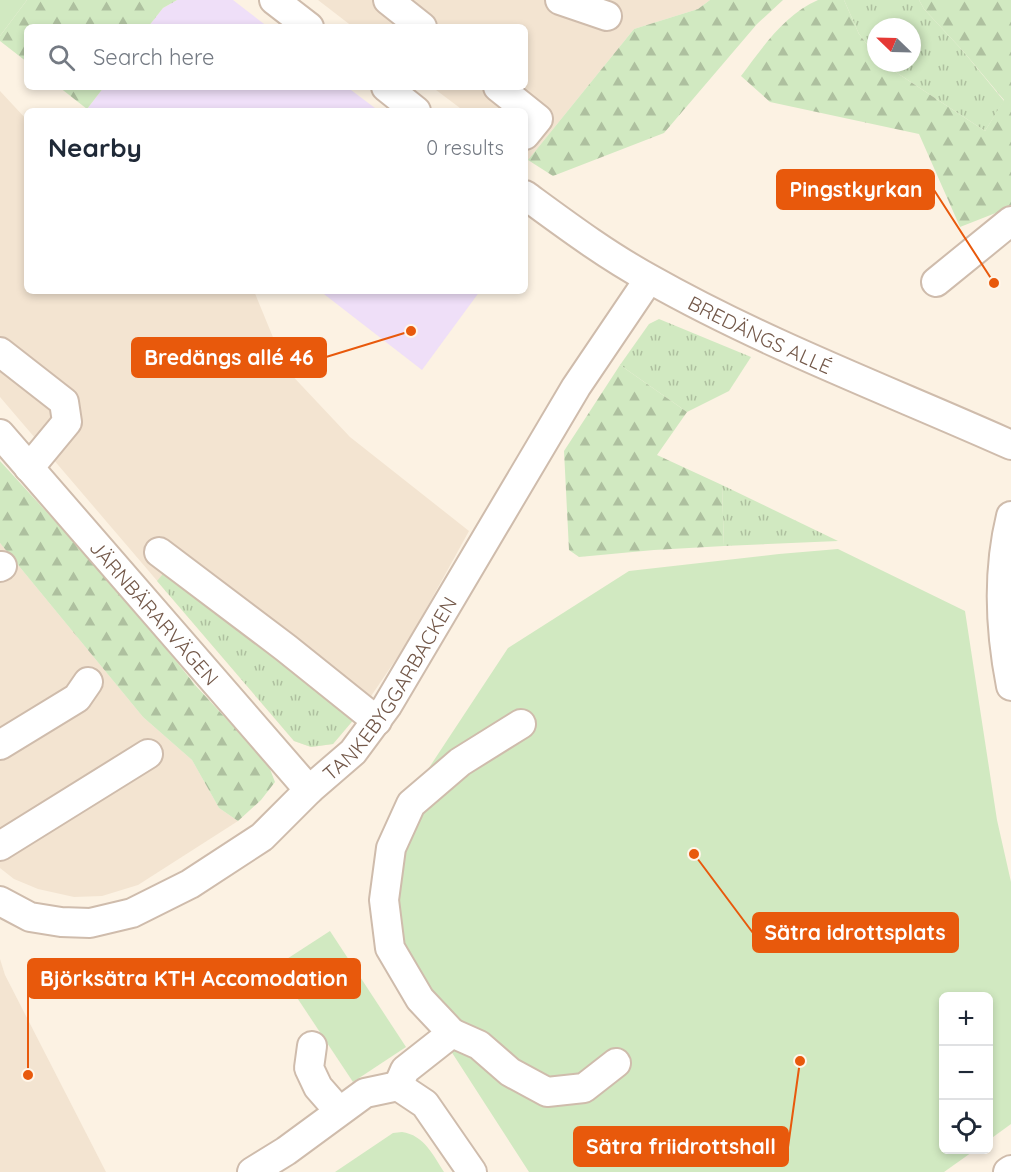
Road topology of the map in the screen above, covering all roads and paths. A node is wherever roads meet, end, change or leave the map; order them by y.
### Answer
1 (274, 0) edge
2 (388, 0) edge
3 (560, 0) edge
4 (607, 16) dead end
5 (305, 24) edge
6 (418, 24) edge
7 (390, 90) edge
8 (502, 90) edge
9 (413, 108) edge
10 (525, 108) edge
11 (528, 110) edge
12 (528, 131) edge
13 (528, 197) edge
14 (1011, 221) edge
15 (649, 279) junction
16 (936, 282) dead end
17 (0, 352) edge
18 (0, 434) edge
19 (1011, 445) edge
20 (29, 468) junction
21 (1011, 516) edge
22 (159, 552) dead end
23 (1006, 620) edge
24 (88, 682) dead end
25 (1011, 686) edge
26 (376, 721) junction
27 (521, 724) dead end
28 (0, 745) edge
29 (148, 754) dead end
30 (309, 790) junction
31 (0, 846) edge
32 (0, 901) edge
33 (452, 1033) junction
34 (312, 1047) dead end
35 (616, 1063) dead end
36 (398, 1086) junction
37 (339, 1111) junction
38 (252, 1172) edge
39 (472, 1172) edge

1 - 5 street
2 - 6 street
3 - 4 street
7 - 9 street
8 - 10 street
11 - 12 street
13 - 15 street, BREDÄNGS ALLÉ
14 - 16 street
15 - 19 street, BREDÄNGS ALLÉ
15 - 26 street, TANKEBYGGARBACKEN
17 - 20 street
18 - 20 street, JÄRNBÄRARVÄGEN
20 - 30 street, JÄRNBÄRARVÄGEN
21 - 23 street
22 - 26 street
23 - 25 street
24 - 28 street
26 - 30 street, TANKEBYGGARBACKEN
27 - 33 street
29 - 31 street
30 - 32 street, TANKEBYGGARBACKEN
33 - 35 street
33 - 36 street
34 - 37 street
36 - 37 street
36 - 39 street
37 - 38 street

